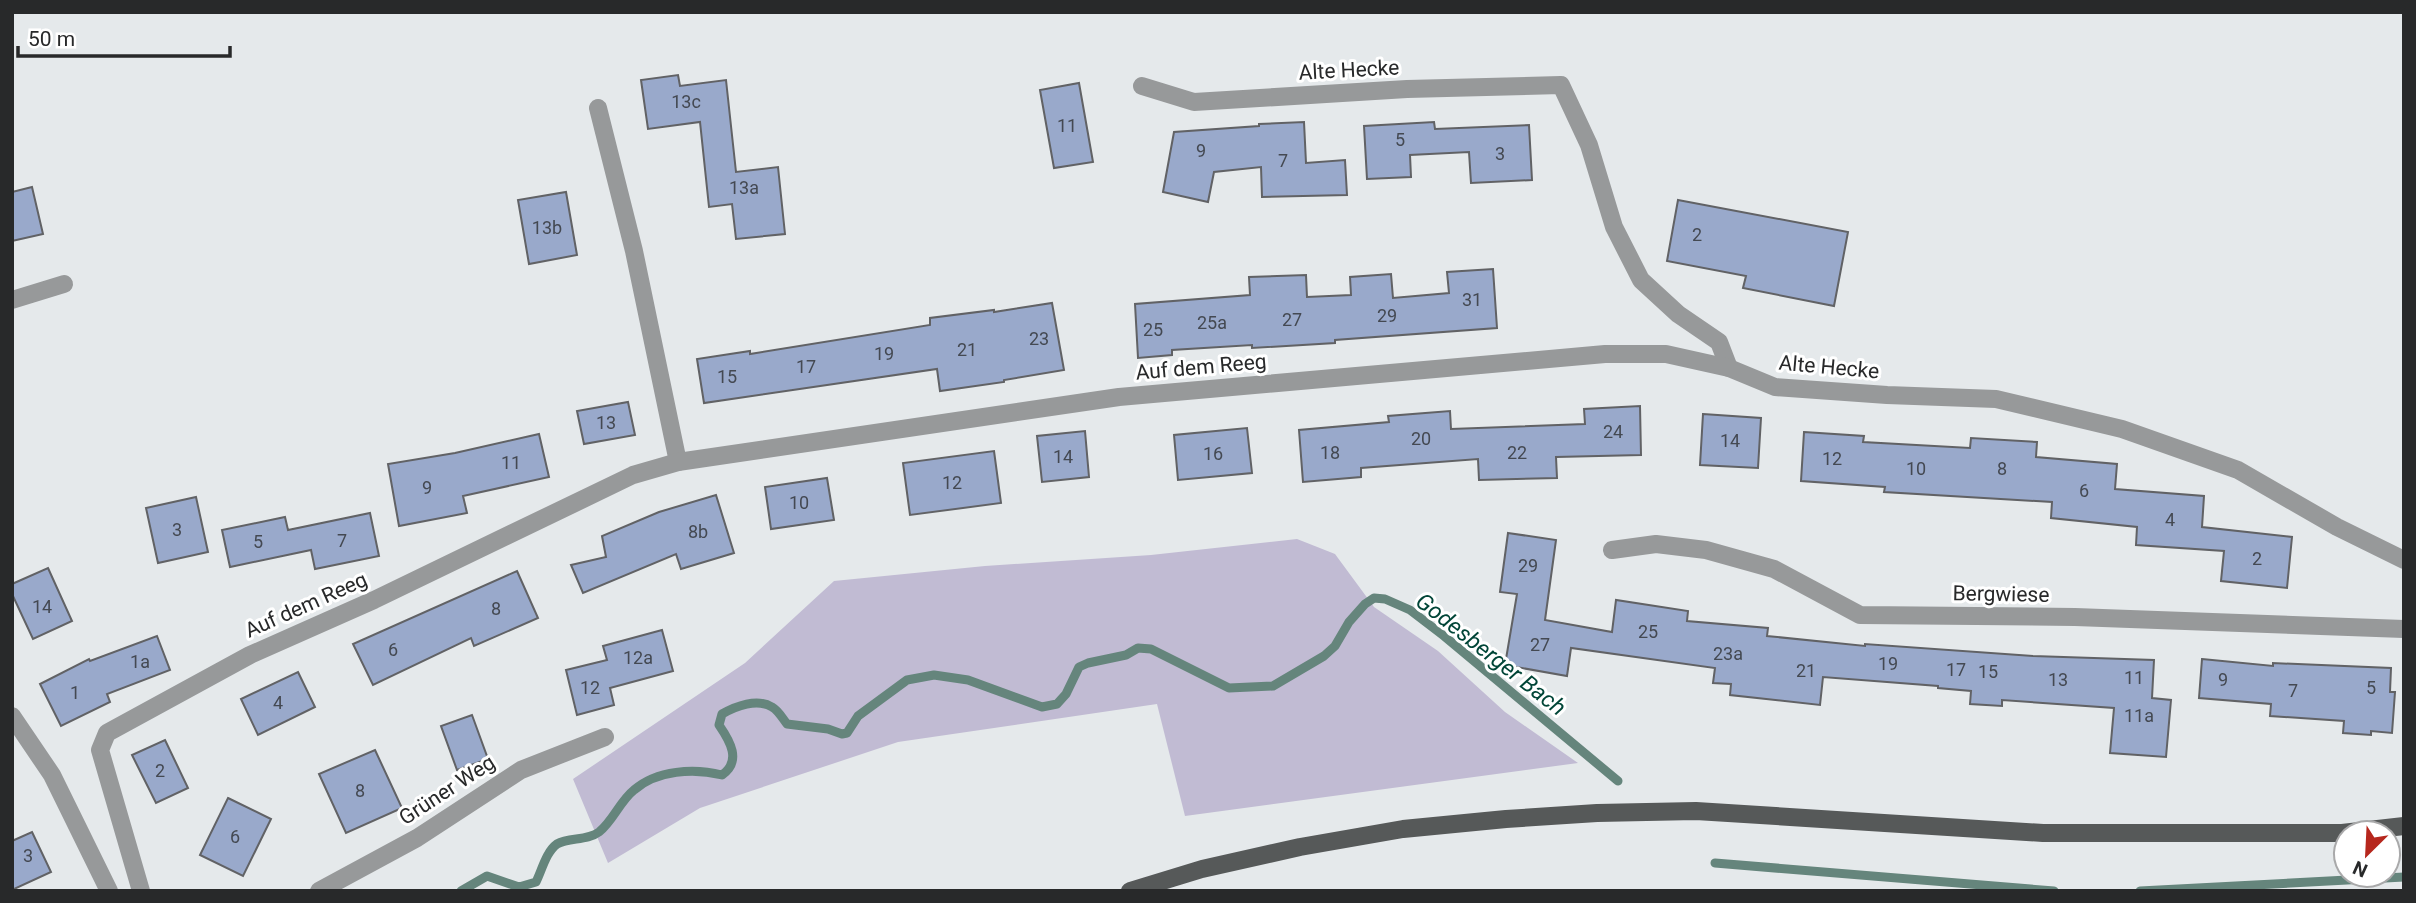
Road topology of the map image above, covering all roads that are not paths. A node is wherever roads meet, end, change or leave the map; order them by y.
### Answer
1 (1142, 86) dead end
2 (598, 108) dead end
3 (64, 284) dead end
4 (12, 300) edge
5 (1729, 368) junction
6 (678, 462) junction
7 (1612, 550) dead end
8 (2404, 560) edge
9 (2404, 629) edge
10 (12, 716) edge
11 (605, 737) dead end
12 (2404, 826) edge
13 (108, 891) edge
14 (141, 891) edge
15 (319, 891) edge
16 (1130, 891) edge

1 - 5 street, Alte Hecke
2 - 6 street
3 - 4 street
5 - 6 street, Auf dem Reeg
5 - 8 street, Alte Hecke
6 - 14 street, Auf dem Reeg
7 - 9 street, Bergwiese
10 - 13 street
11 - 15 street, Grüner Weg
12 - 16 main road

